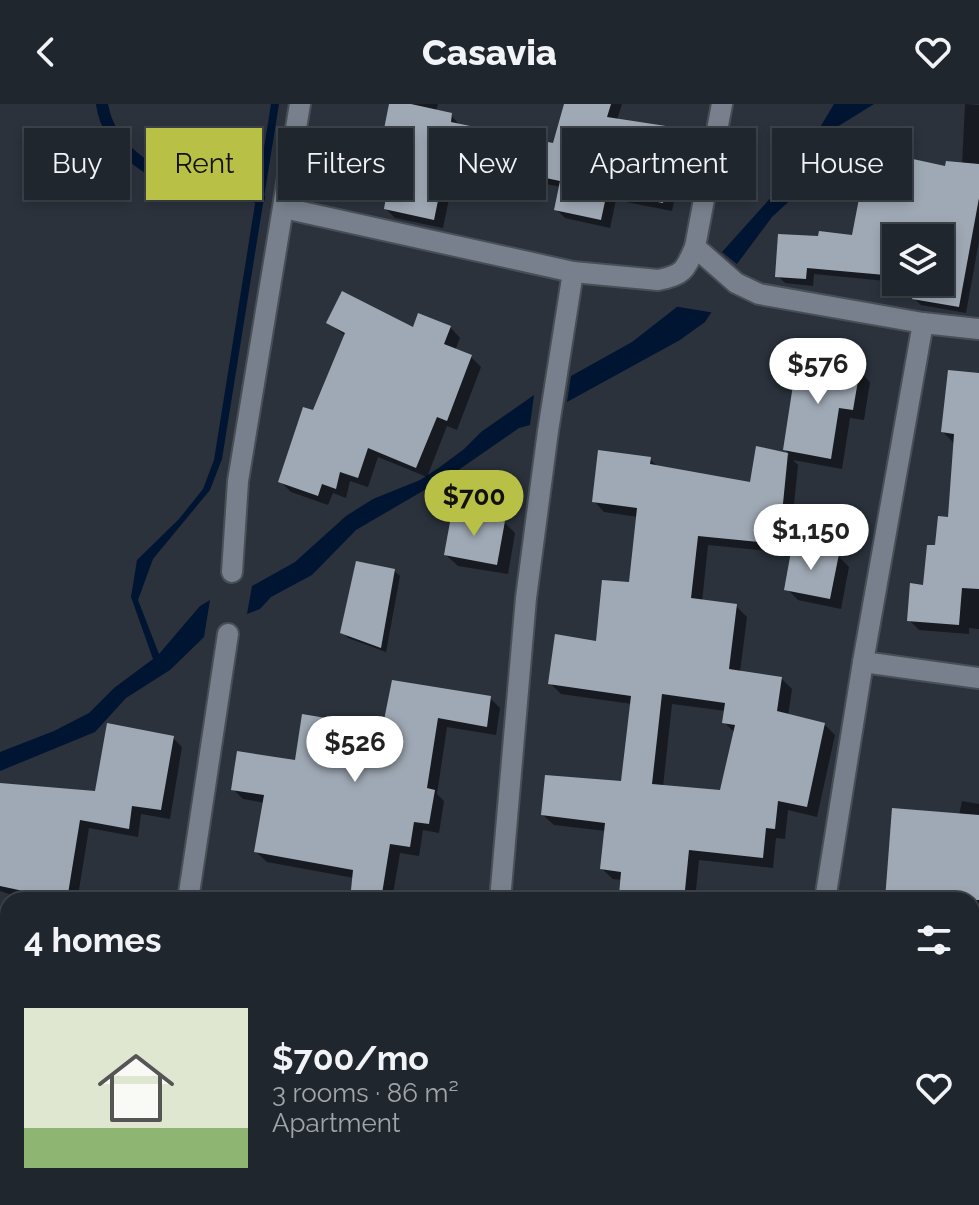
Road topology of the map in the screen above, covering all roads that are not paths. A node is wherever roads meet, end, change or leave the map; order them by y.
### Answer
1 (300, 104) edge
2 (722, 104) edge
3 (284, 208) junction
4 (700, 252) junction
5 (573, 272) junction
6 (923, 323) junction
7 (979, 329) edge
8 (232, 572) dead end
9 (228, 634) dead end
10 (863, 662) junction
11 (979, 678) edge
12 (189, 892) edge
13 (501, 892) edge
14 (826, 892) edge

1 - 3 street
2 - 4 street
3 - 5 street
3 - 8 street
4 - 5 street
4 - 6 street
5 - 13 street
6 - 7 street
6 - 10 street
9 - 12 street
10 - 11 street
10 - 14 street

